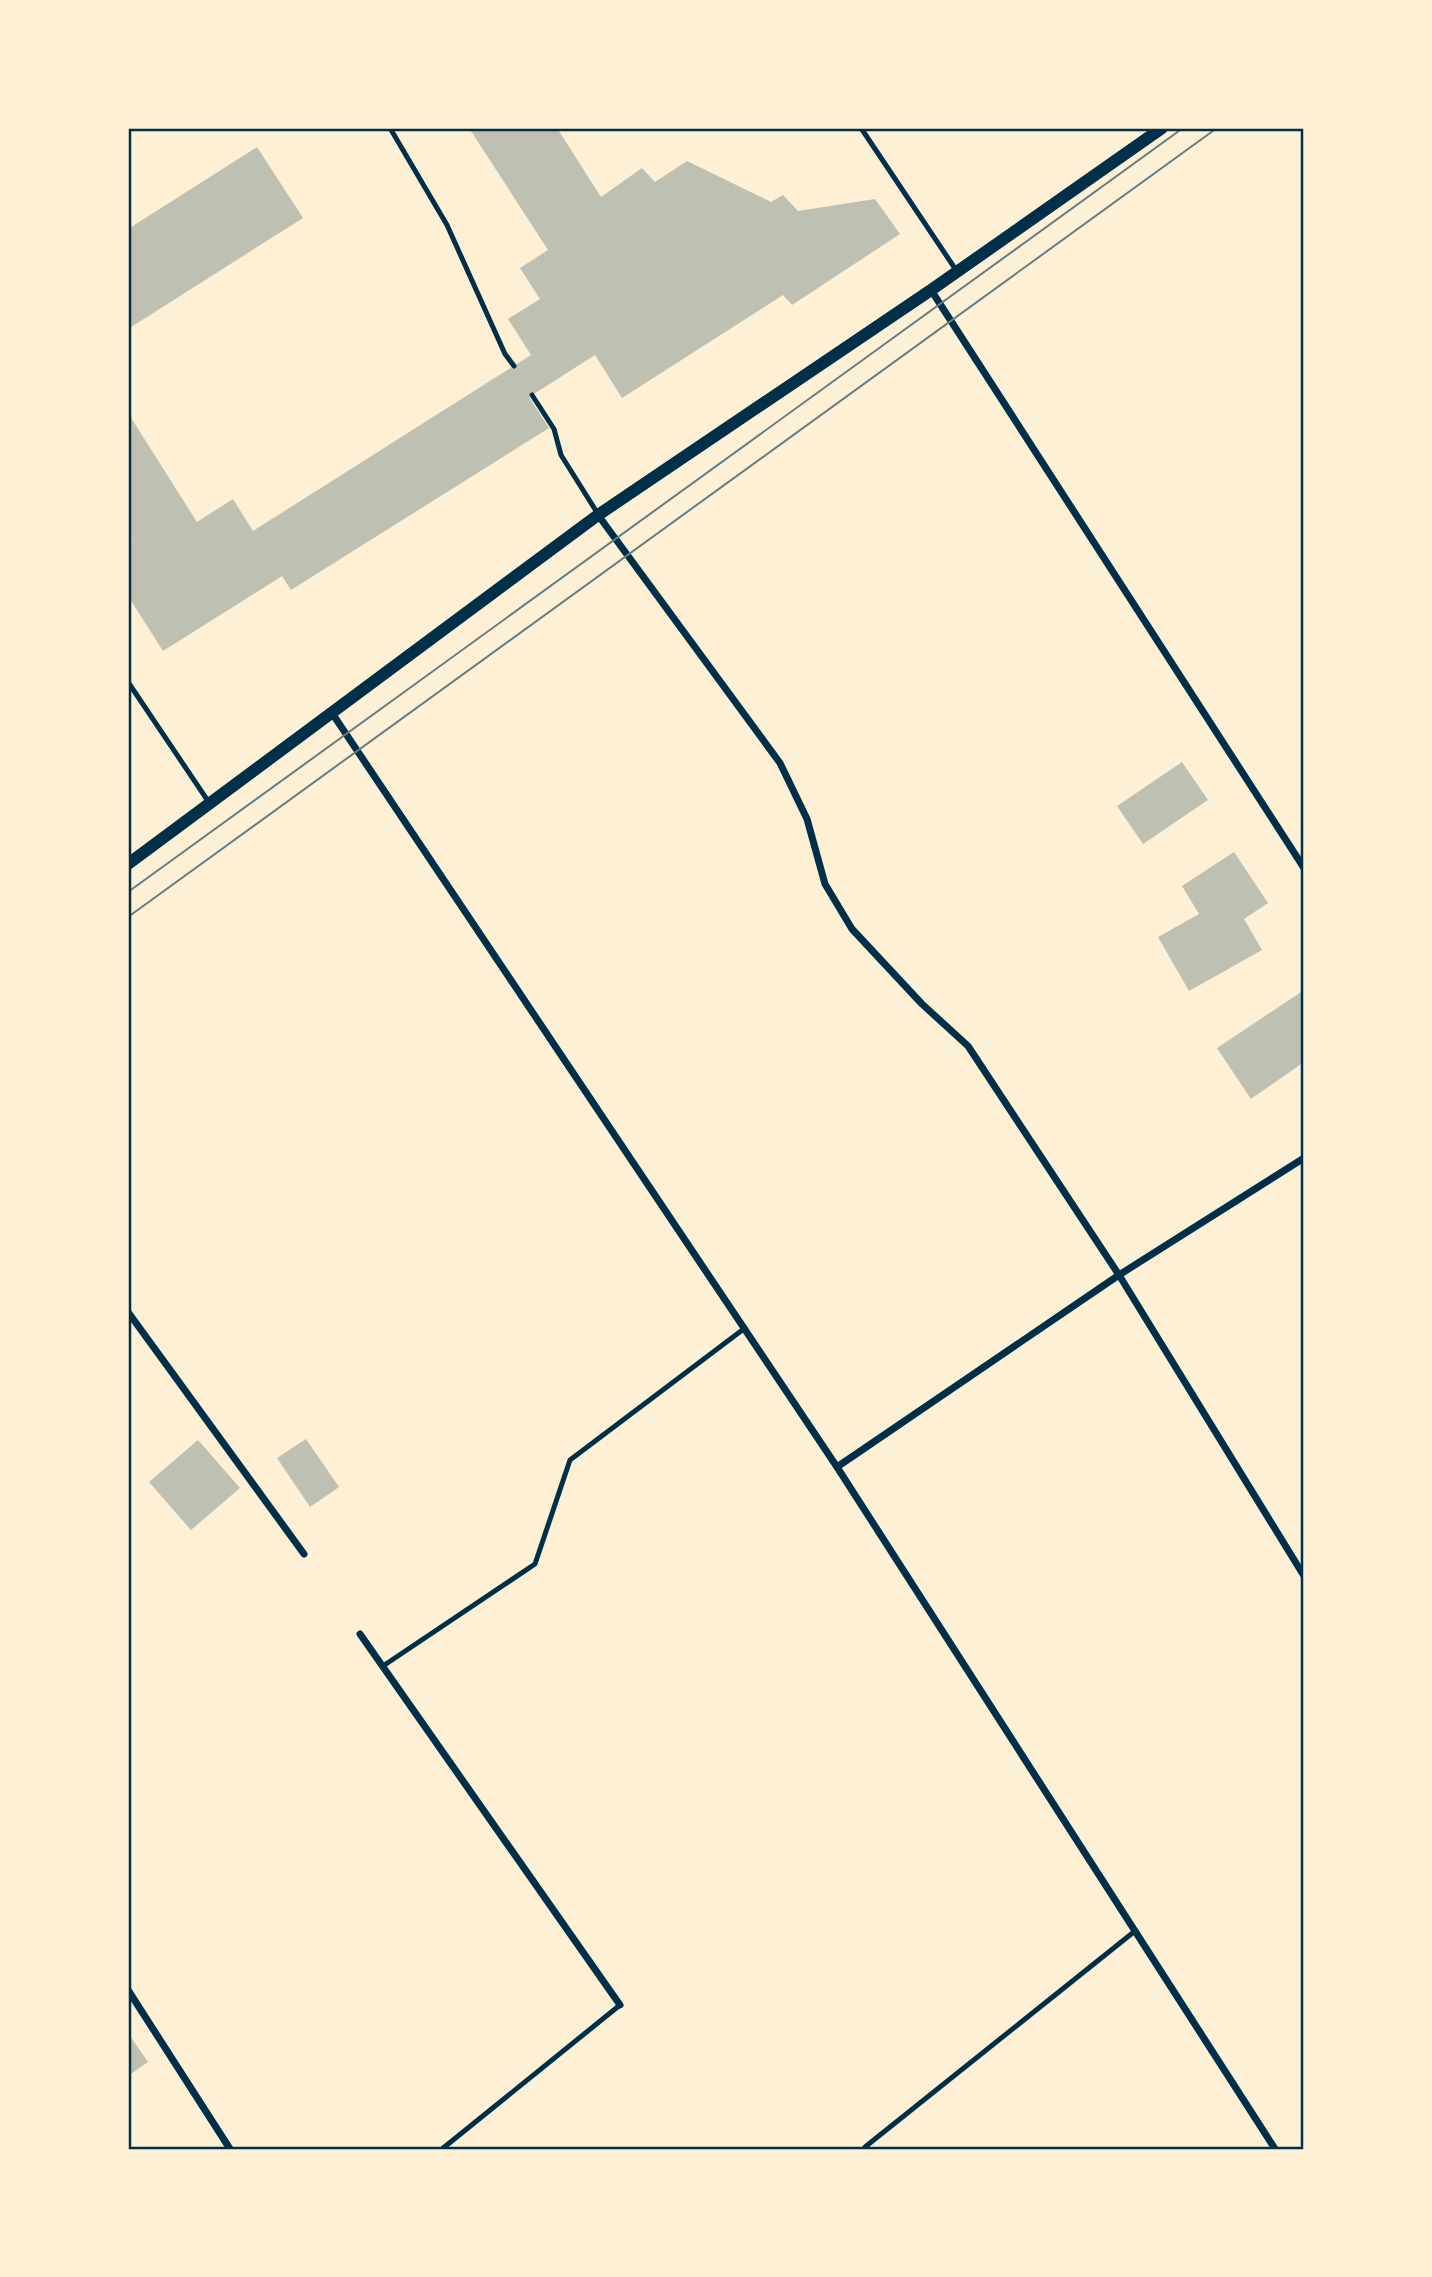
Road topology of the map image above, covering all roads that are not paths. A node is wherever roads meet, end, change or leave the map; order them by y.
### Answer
1 (390, 128) edge
2 (861, 128) edge
3 (1162, 128) edge
4 (956, 270) junction
5 (931, 289) junction
6 (513, 366) dead end
7 (532, 395) dead end
8 (598, 515) junction
9 (128, 682) edge
10 (332, 713) junction
11 (210, 804) junction
12 (128, 864) edge
13 (1304, 868) edge
14 (1304, 1158) edge
15 (1119, 1276) junction
16 (128, 1312) edge
17 (745, 1328) junction
18 (837, 1467) junction
19 (304, 1554) dead end
20 (1304, 1576) edge
21 (360, 1634) dead end
22 (383, 1666) junction
23 (1135, 1931) junction
24 (128, 1990) edge
25 (620, 2006) joint
26 (865, 2147) dead end
27 (230, 2149) edge
28 (442, 2149) edge
29 (1275, 2149) edge

1 - 6 lane
2 - 4 lane
3 - 4 street
4 - 5 street
5 - 8 street
5 - 13 street
7 - 8 lane
8 - 10 street
8 - 15 street
9 - 11 lane
10 - 11 street
10 - 17 street
11 - 12 street
14 - 15 street
15 - 18 street
15 - 20 street
16 - 19 street
17 - 18 street
17 - 22 lane
18 - 23 street
21 - 22 street
22 - 25 street
23 - 26 lane
23 - 29 street
24 - 27 street
25 - 28 lane

